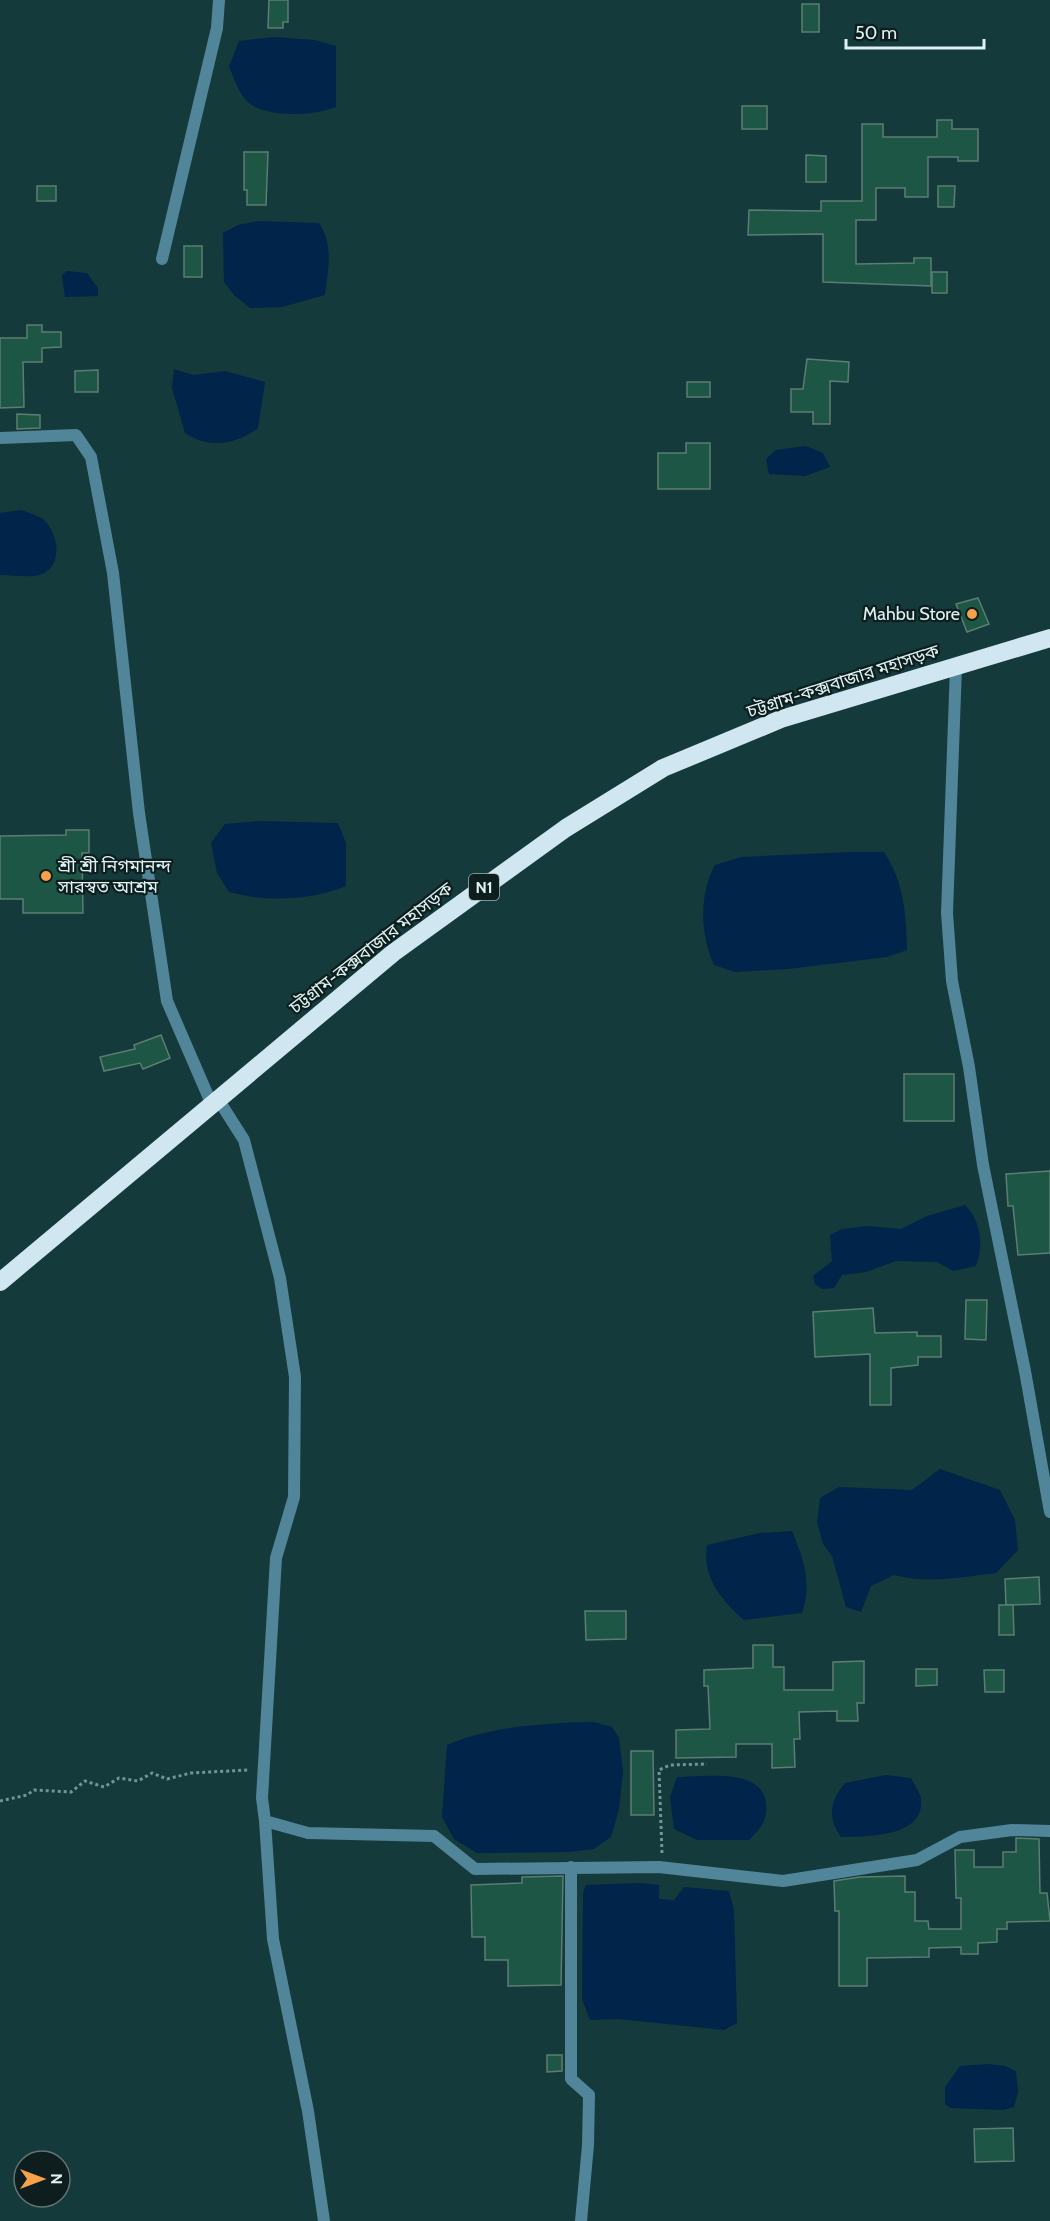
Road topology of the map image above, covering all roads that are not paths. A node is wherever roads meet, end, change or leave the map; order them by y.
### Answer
1 (219, 0) edge
2 (162, 259) dead end
3 (0, 438) edge
4 (1050, 638) edge
5 (956, 667) junction
6 (215, 1102) junction
7 (0, 1282) edge
8 (1050, 1512) edge
9 (265, 1821) junction
10 (1050, 1831) edge
11 (571, 1867) junction
12 (324, 2221) edge
13 (581, 2221) edge

1 - 2 street
3 - 6 street
4 - 5 highway, চট্টগ্রাম-কক্সবাজার মহাসড়ক / N1
5 - 6 highway, চট্টগ্রাম-কক্সবাজার মহাসড়ক / N1
5 - 8 street
6 - 7 highway, চট্টগ্রাম-কক্সবাজার মহাসড়ক / N1
6 - 9 street
9 - 11 street
9 - 12 street
10 - 11 street
11 - 13 street

